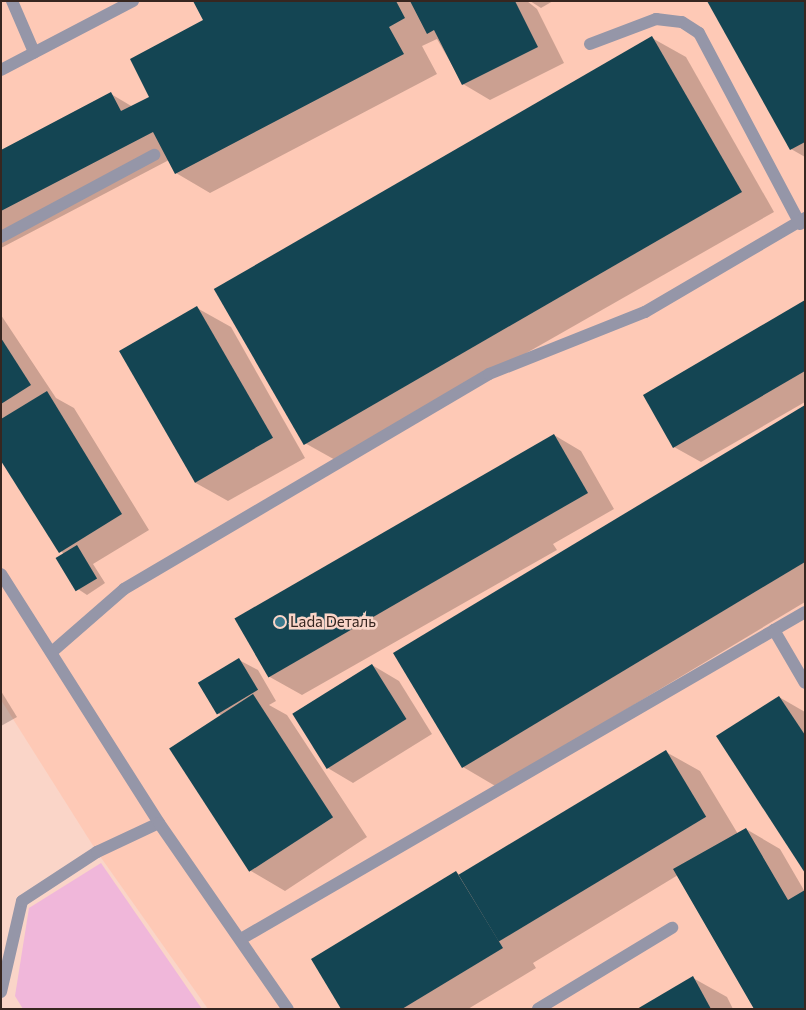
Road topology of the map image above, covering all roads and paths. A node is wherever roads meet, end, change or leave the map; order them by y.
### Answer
1 (12, 1) edge
2 (133, 1) edge
3 (590, 44) dead end
4 (34, 52) junction
5 (1, 70) edge
6 (154, 155) dead end
7 (802, 221) edge
8 (1, 237) edge
9 (1, 574) edge
10 (805, 612) edge
11 (774, 630) junction
12 (53, 651) junction
13 (805, 683) edge
14 (159, 823) junction
15 (672, 928) dead end
16 (240, 939) junction
17 (1, 992) edge
18 (288, 1009) edge
19 (538, 1009) edge

1 - 4 street
2 - 4 street
3 - 7 street
4 - 5 street
6 - 8 street
7 - 12 street
9 - 12 street
10 - 11 street
11 - 13 street
11 - 16 street
12 - 14 street
14 - 16 street
14 - 17 street
15 - 19 street
16 - 18 street

